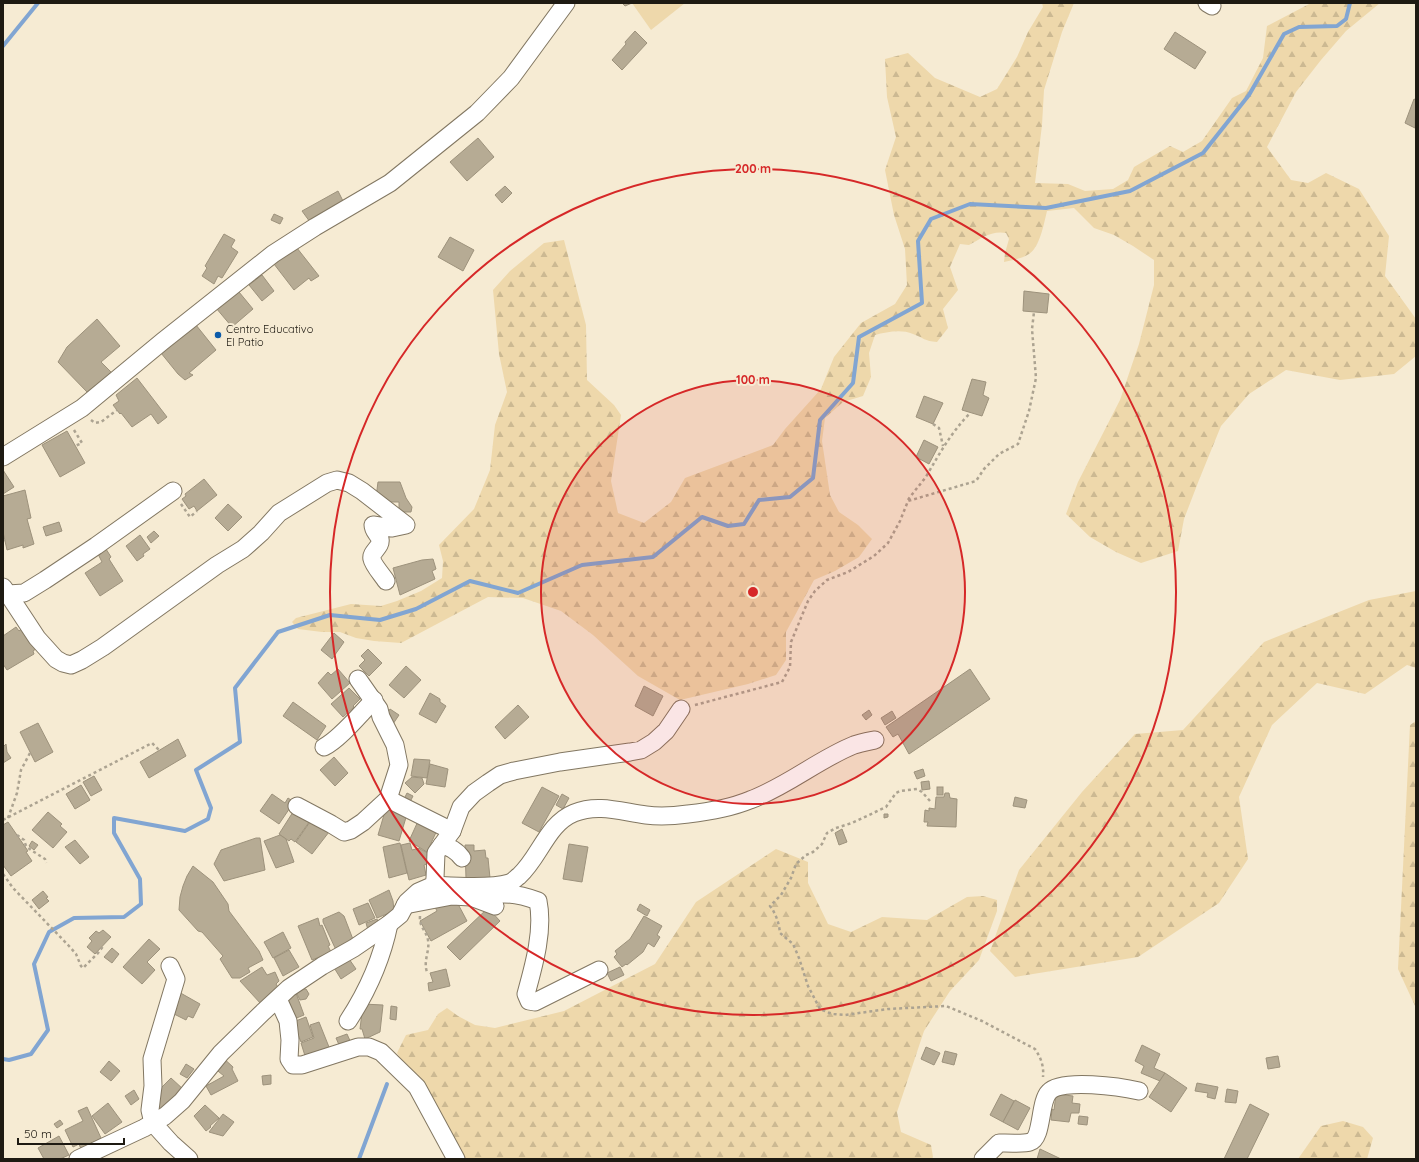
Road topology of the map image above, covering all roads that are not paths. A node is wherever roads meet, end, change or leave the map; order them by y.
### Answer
1 (566, 3) edge
2 (3, 457) edge
3 (173, 491) road end
4 (386, 581) dead end
5 (5, 591) edge
6 (358, 679) dead end
7 (374, 700) junction
8 (681, 709) road end
9 (875, 740) dead end
10 (324, 747) dead end
11 (388, 799) junction
12 (297, 806) dead end
13 (452, 831) junction
14 (442, 845) junction
15 (462, 858) dead end
16 (434, 885) junction
17 (471, 897) junction
18 (405, 905) junction
19 (495, 906) dead end
20 (389, 924) junction
21 (170, 966) dead end
22 (599, 970) dead end
23 (278, 999) junction
24 (348, 1021) dead end
25 (1139, 1091) dead end
26 (153, 1123) junction
27 (78, 1159) edge
28 (189, 1159) edge
29 (456, 1159) edge
30 (983, 1159) edge

1 - 2 street
3 - 5 street
4 - 5 street
6 - 7 street
7 - 10 street
7 - 11 street
8 - 13 street
9 - 16 street
11 - 12 street
11 - 13 street
13 - 14 street
14 - 15 street
14 - 16 street
16 - 18 street
17 - 18 street
17 - 19 street
17 - 22 street
18 - 20 street
20 - 23 street
20 - 24 street
21 - 26 street
23 - 26 street
23 - 29 street
25 - 30 street
26 - 27 street
26 - 28 street

